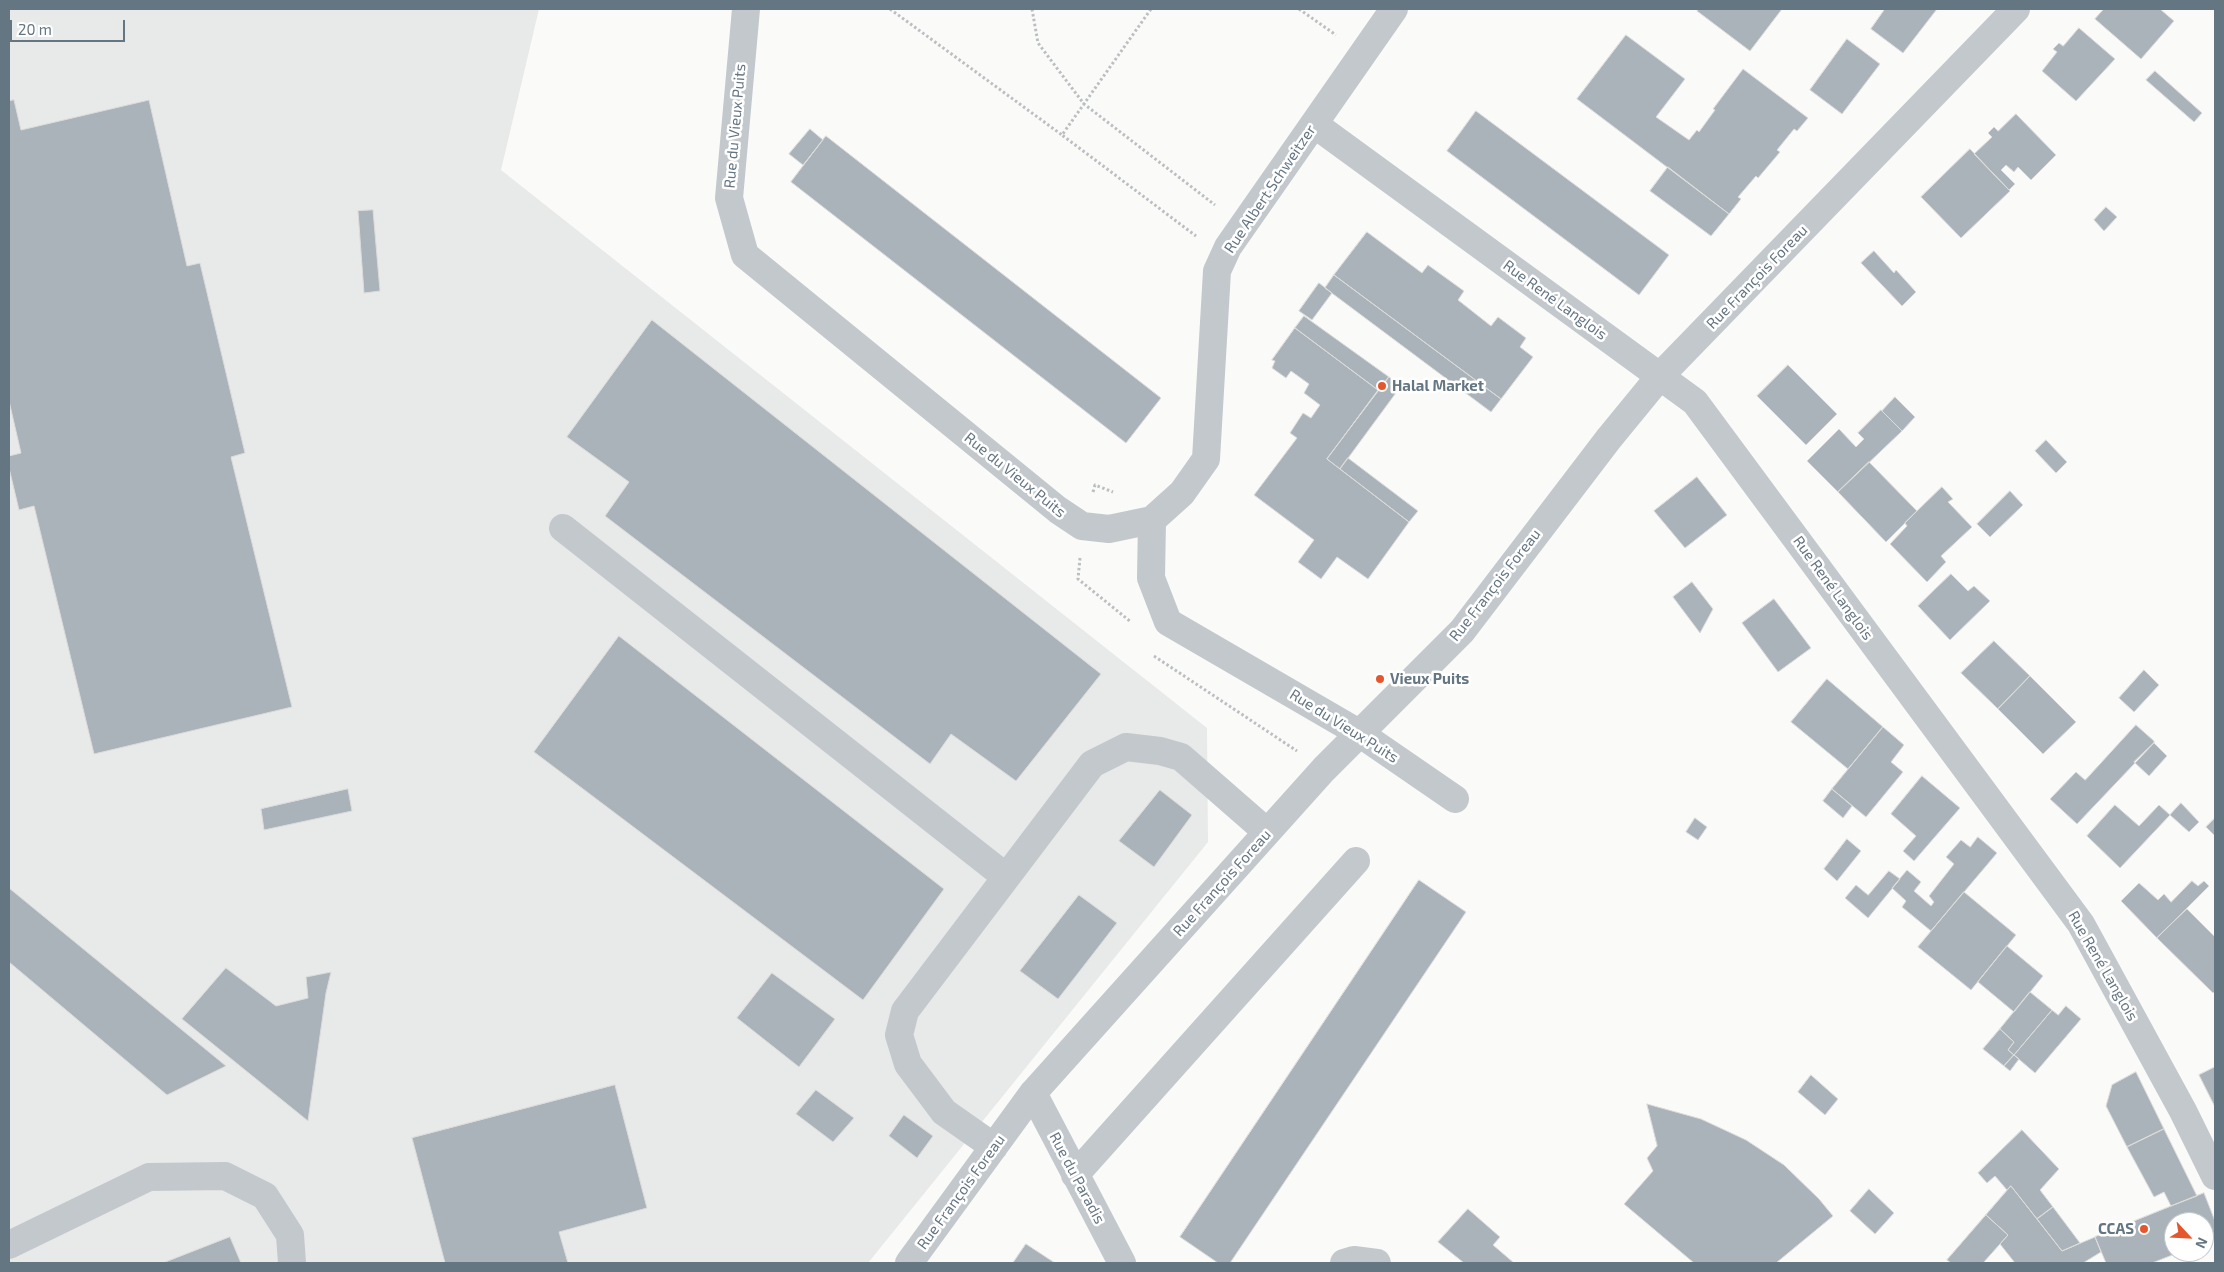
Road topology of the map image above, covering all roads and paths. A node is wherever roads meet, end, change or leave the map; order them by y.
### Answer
1 (746, 9) edge
2 (890, 9) edge
3 (1032, 9) edge
4 (1151, 9) edge
5 (1300, 9) edge
6 (1394, 9) edge
7 (2016, 9) edge
8 (1362, 54) junction
9 (1084, 104) junction
10 (1314, 124) junction
11 (1062, 135) junction
12 (1228, 247) junction
13 (1660, 376) junction
14 (1152, 520) junction
15 (563, 528) dead end
16 (1359, 733) junction
17 (1455, 799) dead end
18 (1267, 832) junction
19 (1356, 861) dead end
20 (1006, 877) junction
21 (1033, 1093) junction
22 (994, 1147) junction
23 (1075, 1175) junction
24 (2215, 1176) edge
25 (9, 1245) edge
26 (292, 1263) edge
27 (909, 1263) edge
28 (1122, 1263) edge
29 (1344, 1263) edge
30 (1377, 1263) edge

1 - 14 street, Rue du Vieux Puits
2 - 11 path
3 - 9 path
4 - 9 path
5 - 8 path
6 - 8 street, Rue Albert Schweitzer
7 - 13 street, Rue François Foreau
8 - 10 street, Rue Albert Schweitzer
9 - 11 path
9 - 12 path
10 - 12 street, Rue Albert Schweitzer
10 - 13 street, Rue René Langlois
11 - 12 path
12 - 14 street, Rue Albert Schweitzer
13 - 16 street, Rue François Foreau
13 - 24 street, Rue René Langlois
14 - 16 street, Rue du Vieux Puits
15 - 20 street
16 - 17 street, Rue du Vieux Puits
16 - 18 street, Rue François Foreau
18 - 20 street
18 - 21 street, Rue François Foreau
19 - 23 street
20 - 22 street
21 - 22 street, Rue François Foreau
21 - 23 street, Rue du Paradis
22 - 27 street, Rue François Foreau
23 - 28 street, Rue du Paradis
25 - 26 street
29 - 30 street

